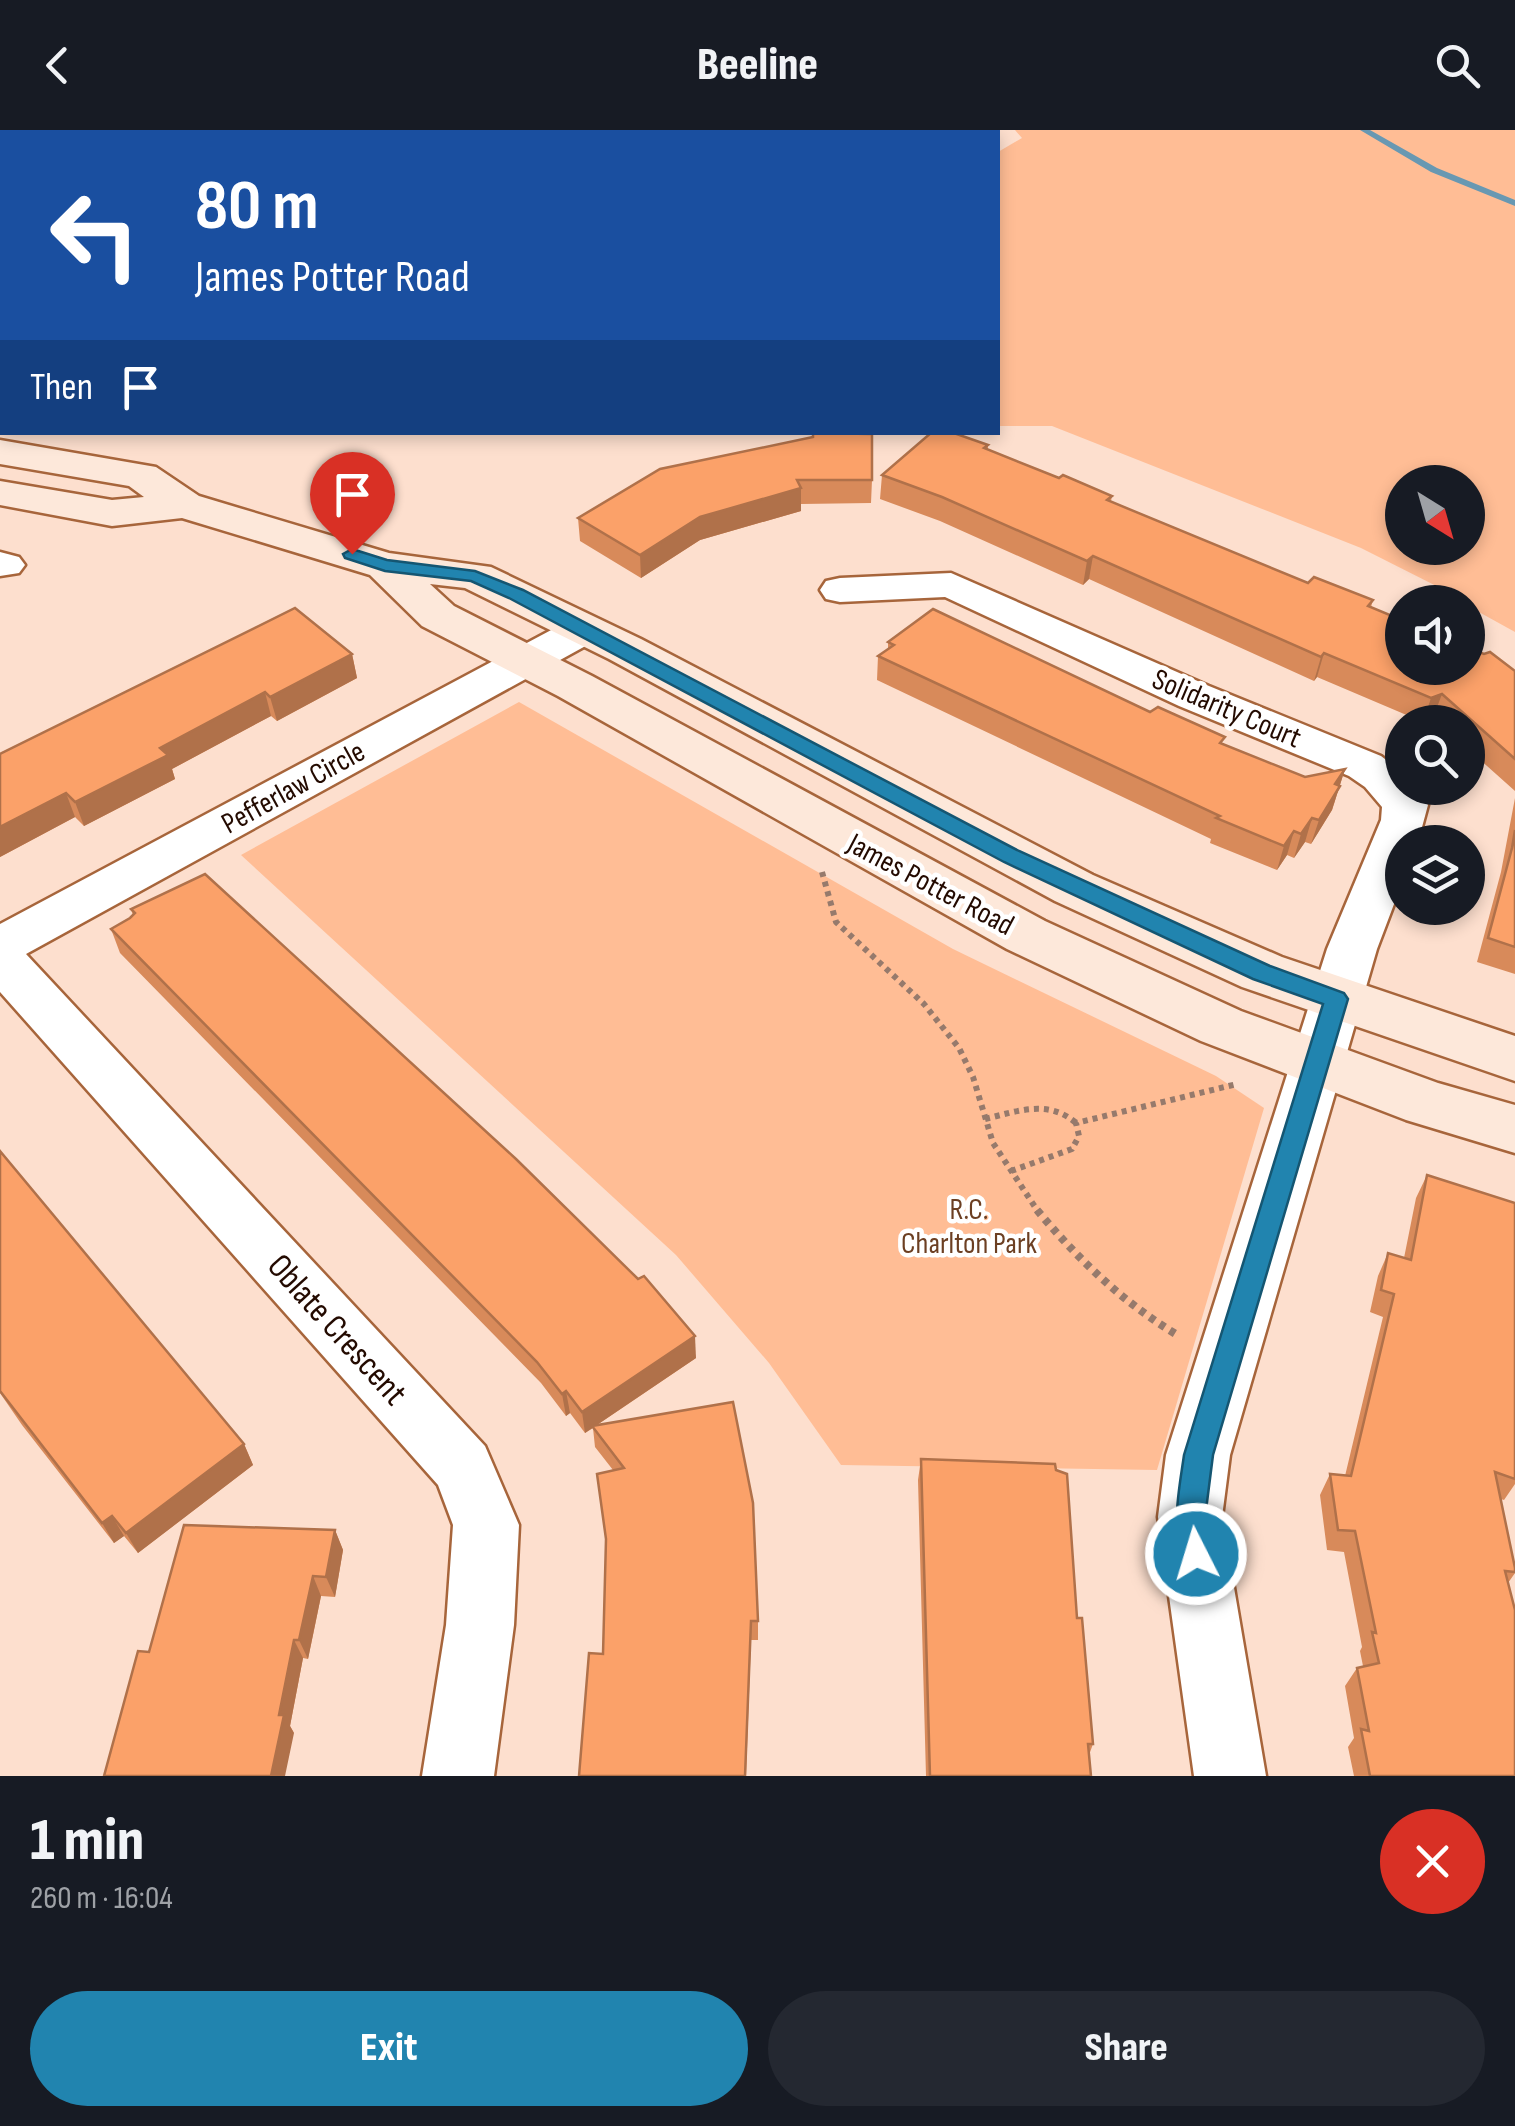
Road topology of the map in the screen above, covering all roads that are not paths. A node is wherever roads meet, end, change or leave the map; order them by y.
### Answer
1 (0, 452) edge
2 (0, 492) edge
3 (184, 506) junction
4 (385, 566) junction
5 (840, 590) dead end
6 (585, 629) junction
7 (526, 661) junction
8 (0, 946) edge
9 (0, 959) edge
10 (1336, 999) junction
11 (1515, 1058) edge
12 (1317, 1062) junction
13 (1515, 1129) edge
14 (458, 1776) edge
15 (1230, 1776) edge

1 - 3 main road, James Potter Road
2 - 3 main road, James Potter Road
3 - 4 main road, James Potter Road
4 - 6 main road, James Potter Road
4 - 7 main road, James Potter Road
5 - 10 street, Solidarity Court
6 - 7 street, Pefferlaw Circle
6 - 10 main road, James Potter Road
7 - 8 street, Pefferlaw Circle
7 - 12 main road, James Potter Road
9 - 14 street, Oblate Crescent
10 - 11 main road, James Potter Road
10 - 12 street
12 - 13 main road, James Potter Road
12 - 15 street

